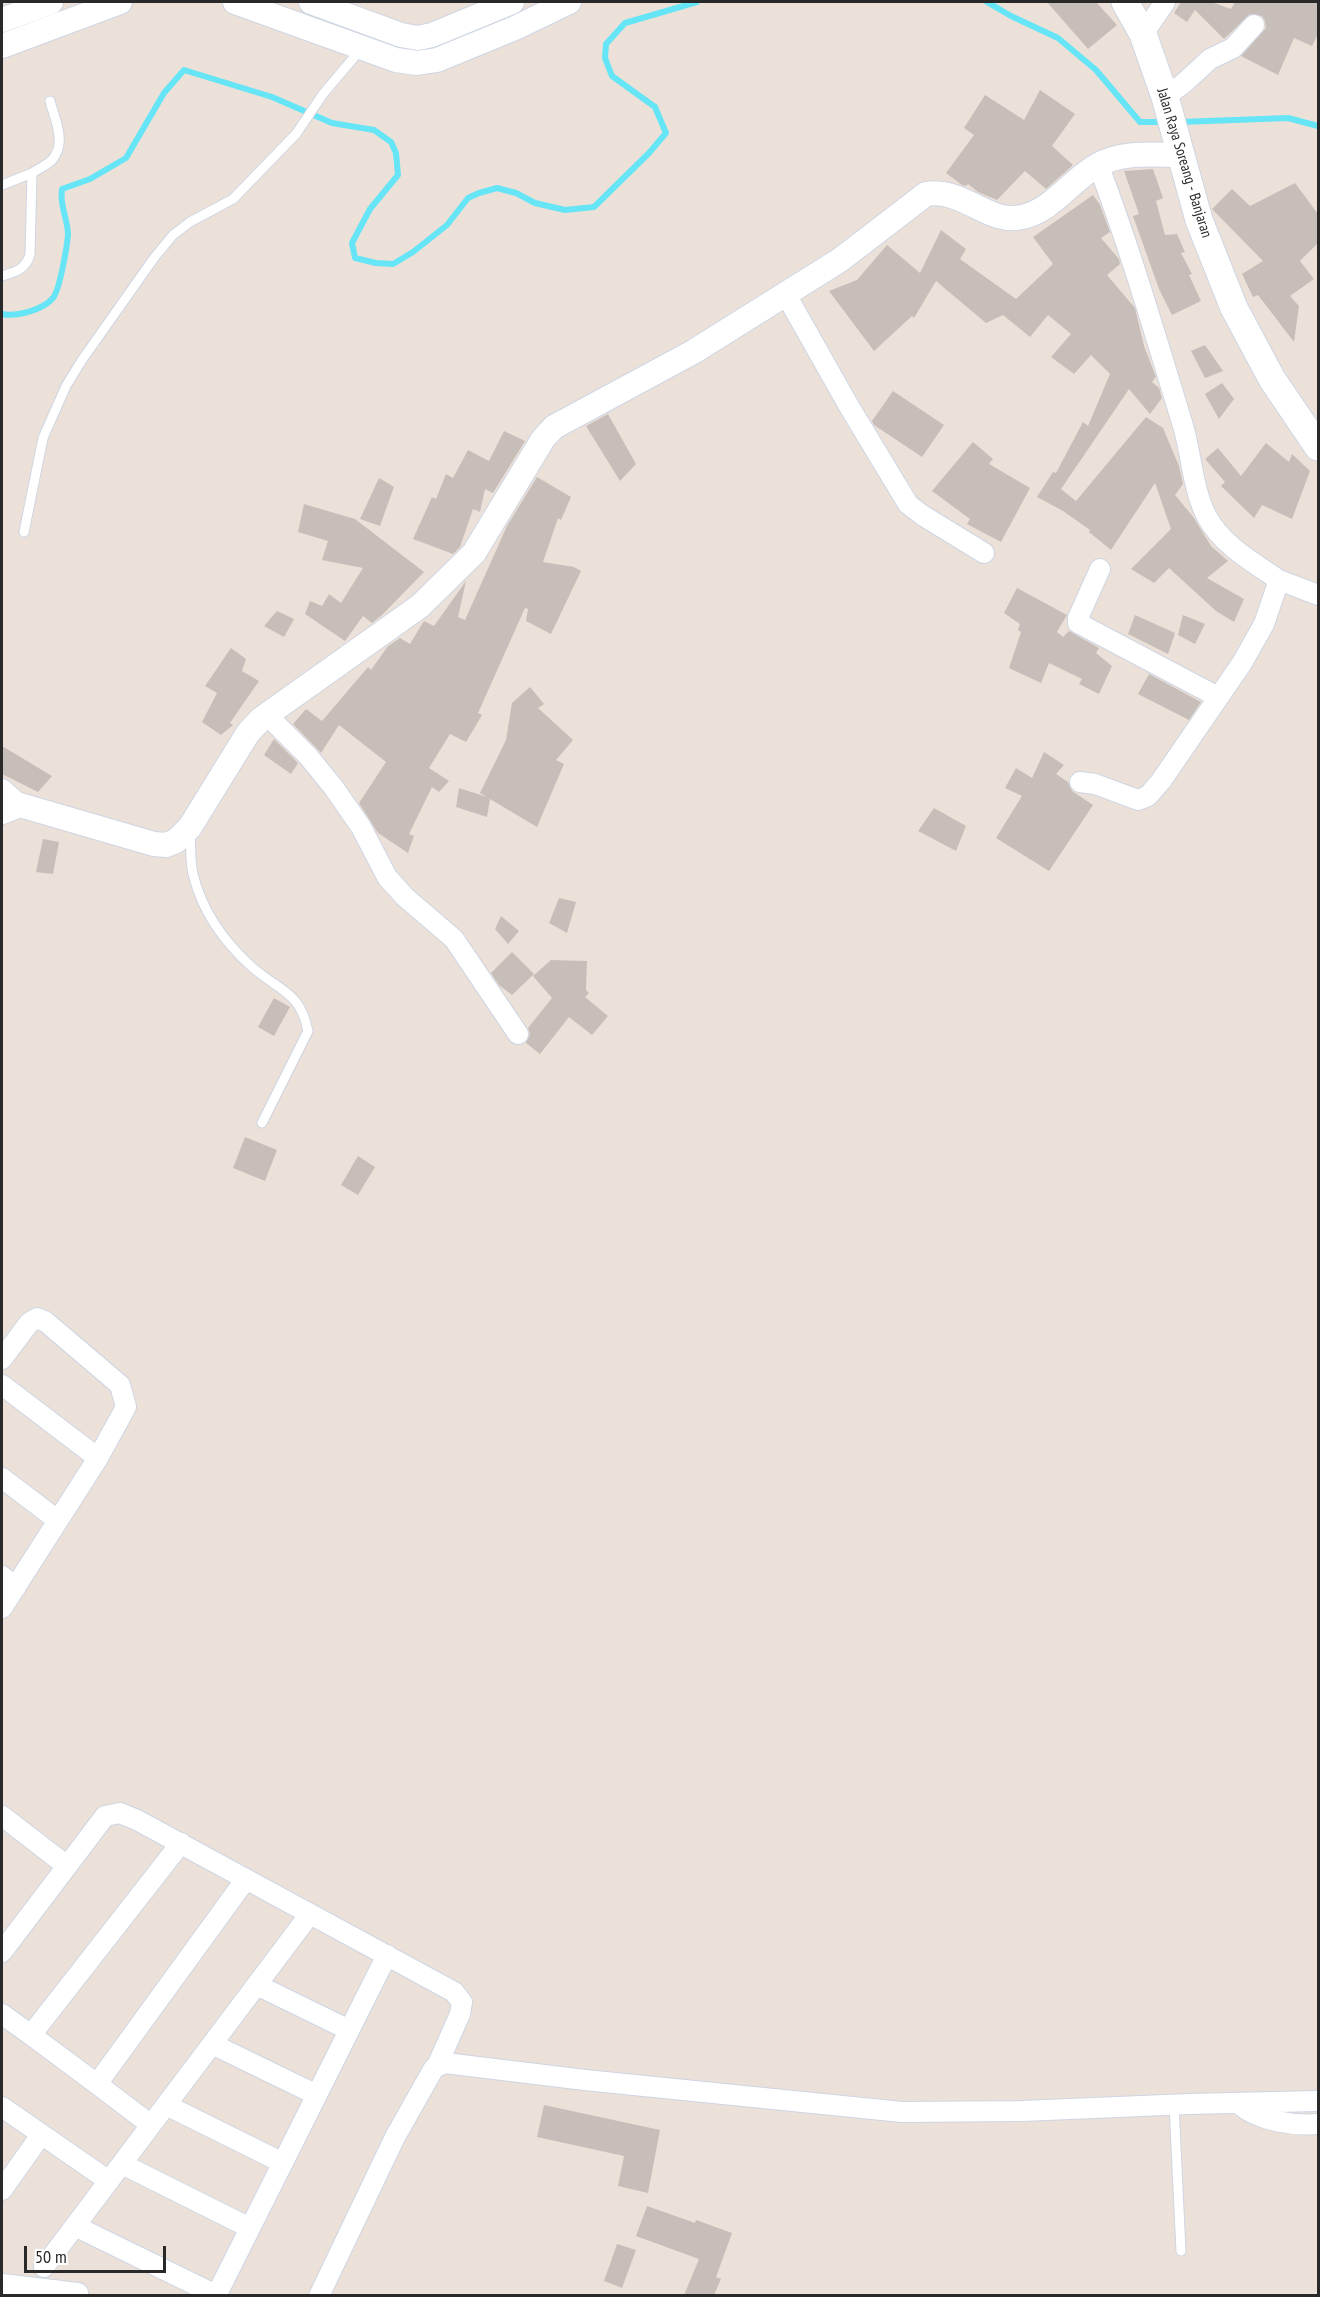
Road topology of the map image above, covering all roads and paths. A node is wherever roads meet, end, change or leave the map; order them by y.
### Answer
1 (51, 2) edge
2 (120, 2) edge
3 (235, 2) edge
4 (311, 2) edge
5 (569, 2) edge
6 (1125, 2) edge
7 (1165, 2) edge
8 (508, 3) edge
9 (2, 20) edge
10 (1254, 25) dead end
11 (515, 27) junction
12 (1143, 34) junction
13 (2, 46) edge
14 (362, 47) junction
15 (50, 101) dead end
16 (1166, 101) junction
17 (1178, 147) junction
18 (1098, 164) junction
19 (32, 173) junction
20 (2, 185) edge
21 (2, 276) edge
22 (785, 293) junction
23 (1318, 447) edge
24 (24, 532) dead end
25 (984, 553) dead end
26 (1100, 569) dead end
27 (1279, 580) junction
28 (1318, 595) edge
29 (1218, 698) junction
30 (267, 715) junction
31 (1080, 782) dead end
32 (2, 789) edge
33 (11, 808) edge
34 (190, 827) junction
35 (518, 1034) dead end
36 (262, 1123) dead end
37 (2, 1359) edge
38 (2, 1385) edge
39 (98, 1458) junction
40 (2, 1478) edge
41 (56, 1519) junction
42 (9, 1582) edge
43 (2, 1608) edge
44 (3, 1821) edge
45 (181, 1843) junction
46 (67, 1866) junction
47 (246, 1879) junction
48 (310, 1914) junction
49 (2, 1952) edge
50 (387, 1955) junction
51 (257, 1985) junction
52 (2, 2014) edge
53 (350, 2030) junction
54 (31, 2035) junction
55 (212, 2044) junction
56 (441, 2065) junction
57 (97, 2084) junction
58 (317, 2095) junction
59 (1318, 2101) edge
60 (1237, 2102) junction
61 (166, 2105) junction
62 (1174, 2105) junction
63 (2, 2107) edge
64 (1318, 2124) edge
65 (151, 2125) junction
66 (41, 2135) junction
67 (283, 2163) junction
68 (122, 2164) junction
69 (109, 2181) junction
70 (2, 2190) edge
71 (75, 2226) junction
72 (250, 2228) junction
73 (1181, 2251) dead end
74 (44, 2267) dead end
75 (2, 2284) edge
76 (78, 2293) dead end
77 (216, 2295) edge
78 (319, 2295) edge

1 - 9 street
2 - 13 street
3 - 14 street
4 - 8 street
5 - 11 street
6 - 12 main road, Jalan Raya Soreang - Banjaran
7 - 12 street
8 - 11 street
10 - 16 street
11 - 14 street
12 - 16 main road, Jalan Raya Soreang - Banjaran
14 - 24 lane
15 - 19 lane
16 - 17 main road, Jalan Raya Soreang - Banjaran
17 - 18 street
17 - 23 main road, Jalan Raya Soreang - Banjaran
18 - 22 street
18 - 27 street
19 - 20 lane
19 - 21 lane
22 - 25 street
22 - 30 street
26 - 29 street
27 - 28 street
27 - 29 street
29 - 31 street
30 - 34 street
30 - 35 street
32 - 33 street
33 - 34 street
34 - 36 lane
37 - 39 street
38 - 39 street
39 - 41 street
40 - 41 street
41 - 42 street
42 - 43 street
44 - 46 street
45 - 46 street
45 - 47 street
45 - 54 street
46 - 49 street
47 - 48 street
47 - 57 street
48 - 50 street
48 - 51 street
50 - 53 street
50 - 56 street
51 - 53 street
51 - 55 street
52 - 54 street
53 - 58 street
54 - 57 street
55 - 58 street
55 - 61 street
56 - 62 street
56 - 78 street
57 - 65 street
58 - 67 street
59 - 60 street
60 - 62 street
60 - 64 street
61 - 65 street
61 - 67 street
62 - 73 lane
63 - 66 street
65 - 68 street
66 - 69 street
66 - 70 street
67 - 72 street
68 - 69 street
68 - 72 street
69 - 71 street
71 - 74 street
71 - 77 street
72 - 77 street
75 - 76 street

